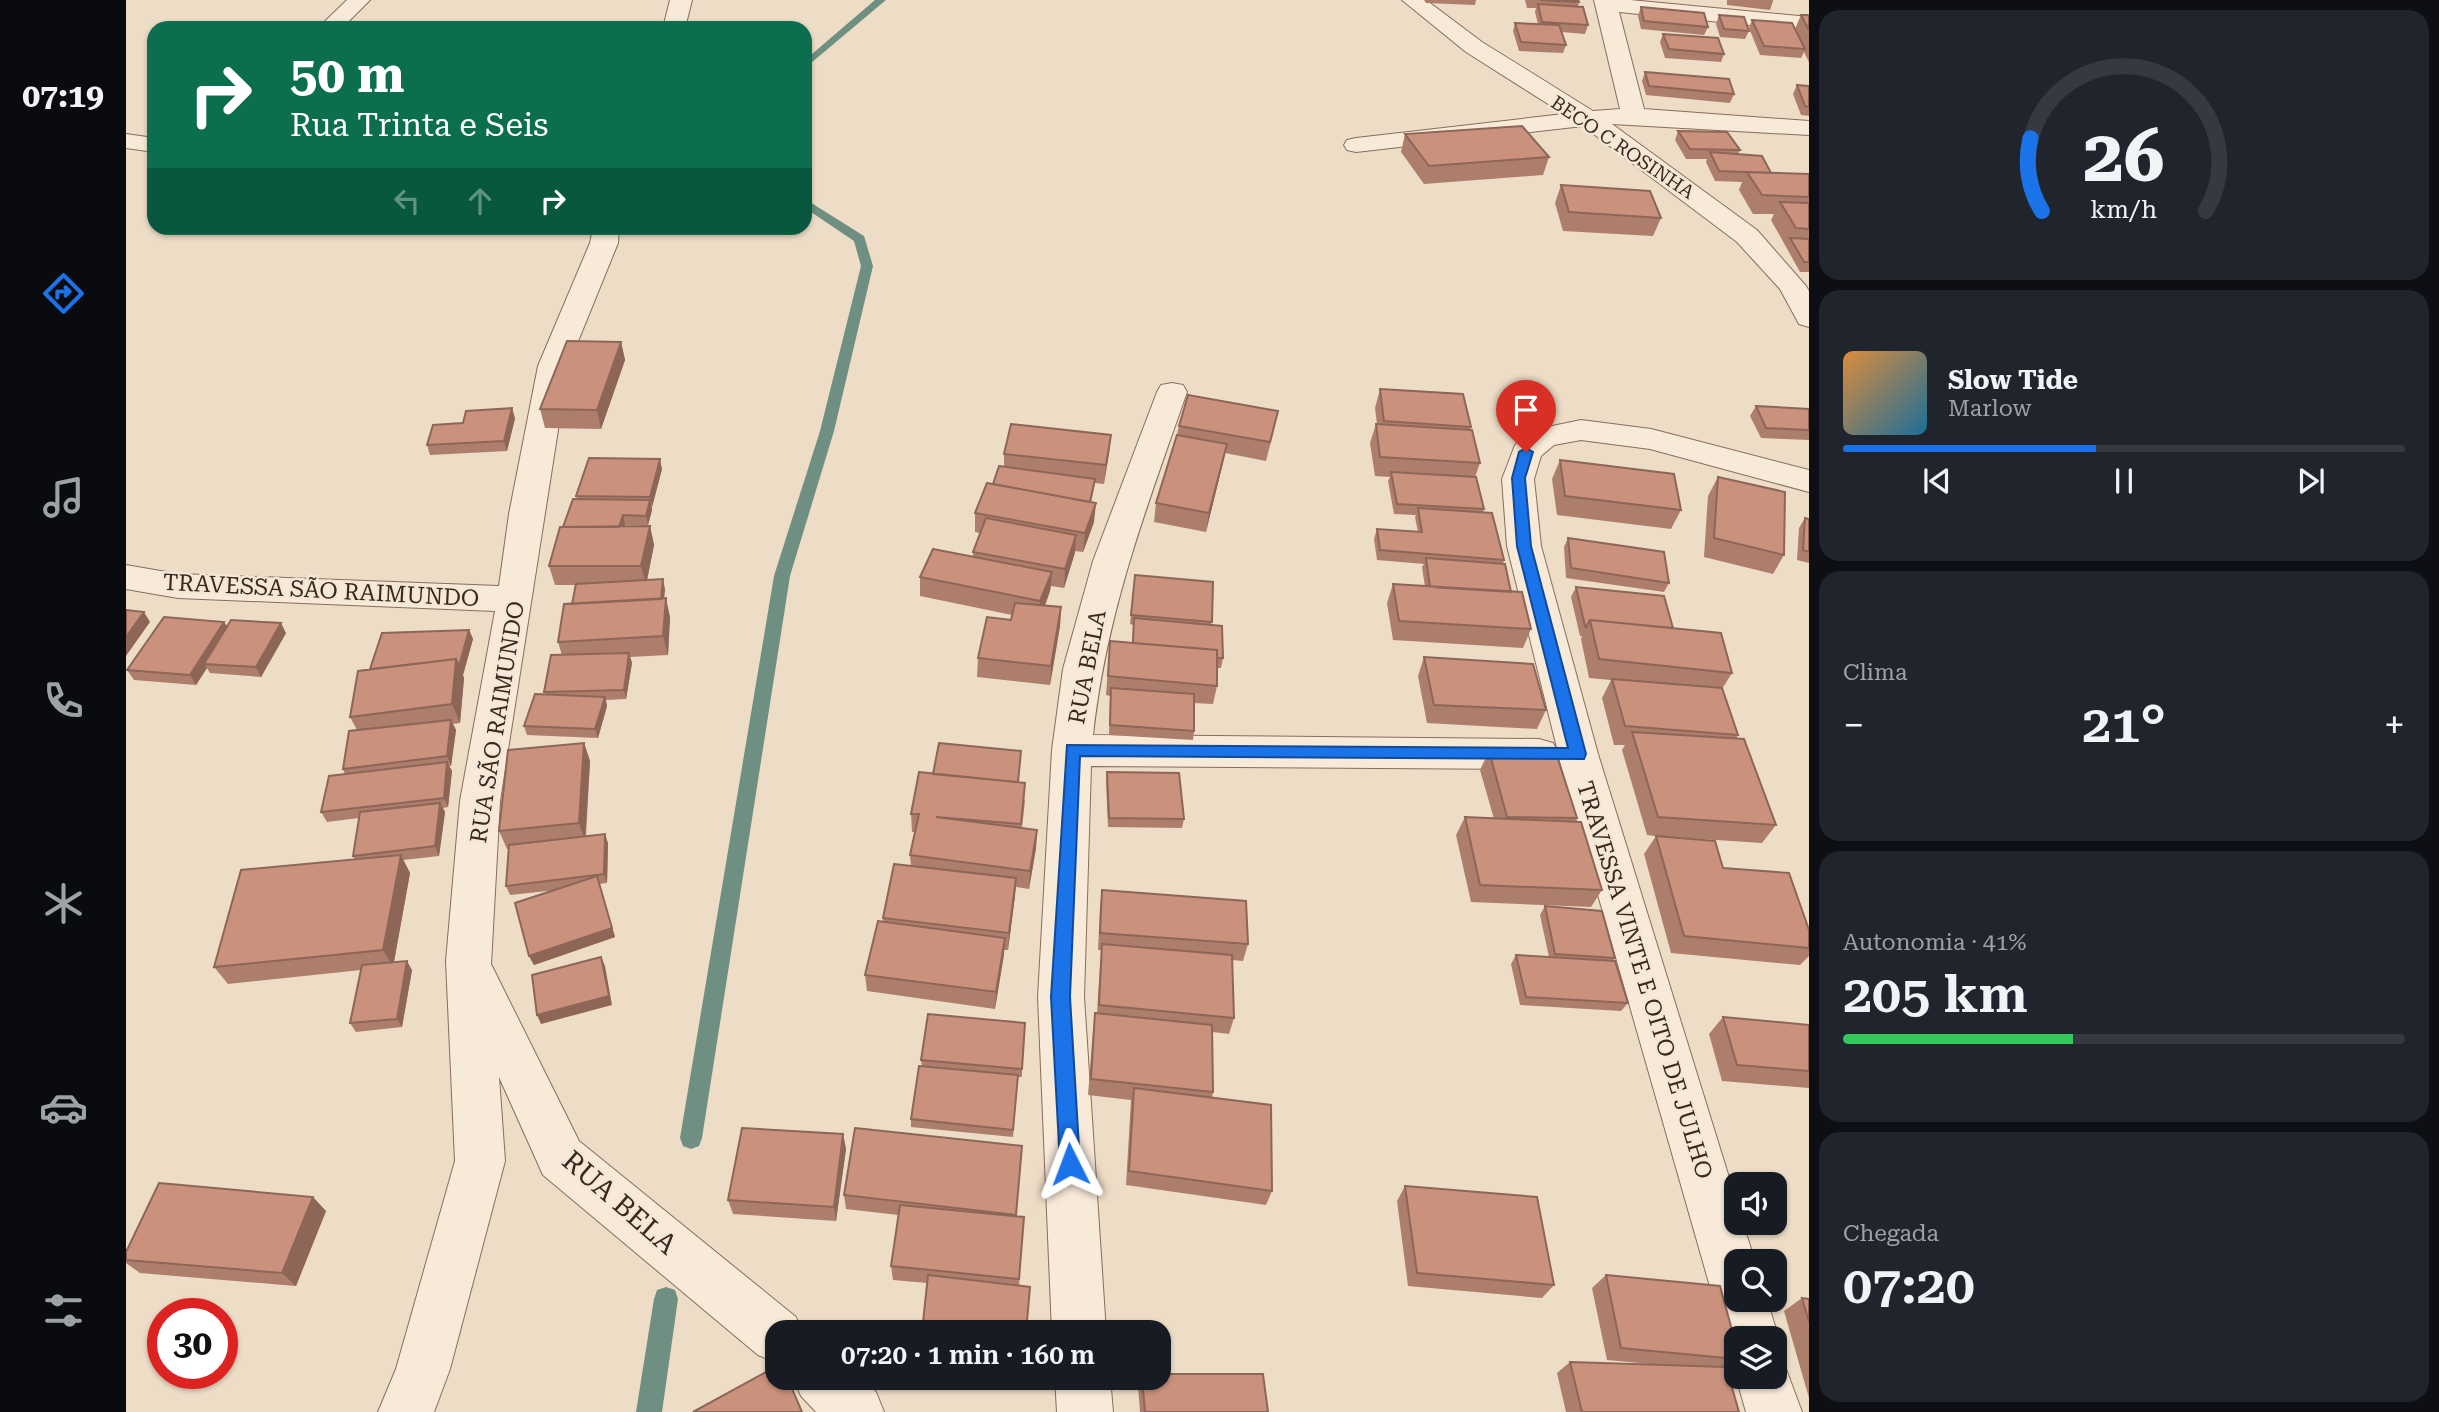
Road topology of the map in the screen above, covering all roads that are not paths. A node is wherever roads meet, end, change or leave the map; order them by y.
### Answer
1 (359, 0) edge
2 (681, 0) edge
3 (1413, 0) edge
4 (1605, 2) edge
5 (336, 21) edge
6 (676, 21) edge
7 (1809, 24) edge
8 (1634, 116) junction
9 (1588, 118) junction
10 (1809, 128) edge
11 (126, 141) edge
12 (147, 144) edge
13 (1356, 145) dead end
14 (605, 235) edge
15 (1809, 318) edge
16 (1172, 392) dead end
17 (1809, 481) edge
18 (126, 577) edge
19 (515, 599) junction
20 (1073, 750) junction
21 (1578, 754) junction
22 (468, 961) junction
23 (1725, 1249) edge
24 (1078, 1320) edge
25 (765, 1326) edge
26 (1767, 1389) edge
27 (833, 1390) edge
28 (1084, 1390) edge
29 (406, 1412) edge
30 (856, 1412) edge
31 (1085, 1412) edge
32 (1774, 1412) edge

1 - 5 street
2 - 6 street
3 - 9 street, BECO C ROSINHA
4 - 7 street
4 - 8 street, BECO C ROSINHA
8 - 9 street
8 - 10 street
9 - 13 street
9 - 15 street, BECO C ROSINHA
11 - 12 street
14 - 19 street, RUA SÃO RAIMUNDO
16 - 20 street, RUA BELA
17 - 21 street, TRAVESSA VINTE E OITO DE JULHO
18 - 19 street, TRAVESSA SÃO RAIMUNDO
19 - 22 street, RUA SÃO RAIMUNDO
20 - 21 street
20 - 24 street, RUA BELA
21 - 23 street, TRAVESSA VINTE E OITO DE JULHO
22 - 25 street, RUA BELA
22 - 29 street, RUA SÃO RAIMUNDO
26 - 32 street
27 - 30 street
28 - 31 street

